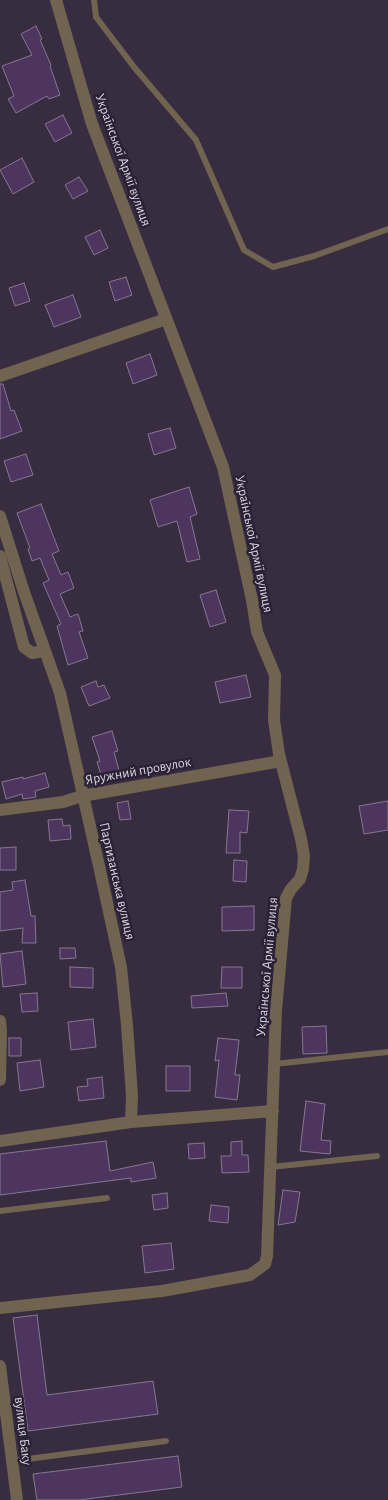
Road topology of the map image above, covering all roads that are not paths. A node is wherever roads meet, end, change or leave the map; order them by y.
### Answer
1 (56, 0) edge
2 (94, 0) edge
3 (388, 229) edge
4 (166, 319) junction
5 (0, 376) edge
6 (0, 516) edge
7 (0, 556) edge
8 (45, 651) junction
9 (281, 761) junction
10 (82, 796) junction
11 (0, 810) edge
12 (0, 1021) edge
13 (388, 1052) edge
14 (274, 1064) junction
15 (0, 1080) edge
16 (273, 1111) junction
17 (131, 1122) junction
18 (0, 1141) edge
19 (377, 1156) dead end
20 (271, 1167) junction
21 (107, 1198) dead end
22 (0, 1211) edge
23 (0, 1308) edge
24 (0, 1368) edge
25 (166, 1441) dead end
26 (12, 1461) junction
27 (17, 1500) edge

1 - 4 street, Української Армії вулиця
2 - 3 lane
4 - 5 street
4 - 9 street, Української Армії вулиця
6 - 8 street, Партизанська вулиця
7 - 8 street
8 - 10 street, Партизанська вулиця
9 - 10 street, Яружний провулок
9 - 14 street, Української Армії вулиця
10 - 11 street, Яружний провулок
10 - 17 street, Партизанська вулиця
12 - 15 street
13 - 14 lane
14 - 16 street, Української Армії вулиця
16 - 17 street
16 - 20 street, Української Армії вулиця
17 - 18 street
19 - 20 lane
20 - 23 street, Української Армії вулиця
21 - 22 lane
24 - 26 street, вулиця Баку
25 - 26 lane
26 - 27 street, вулиця Баку

